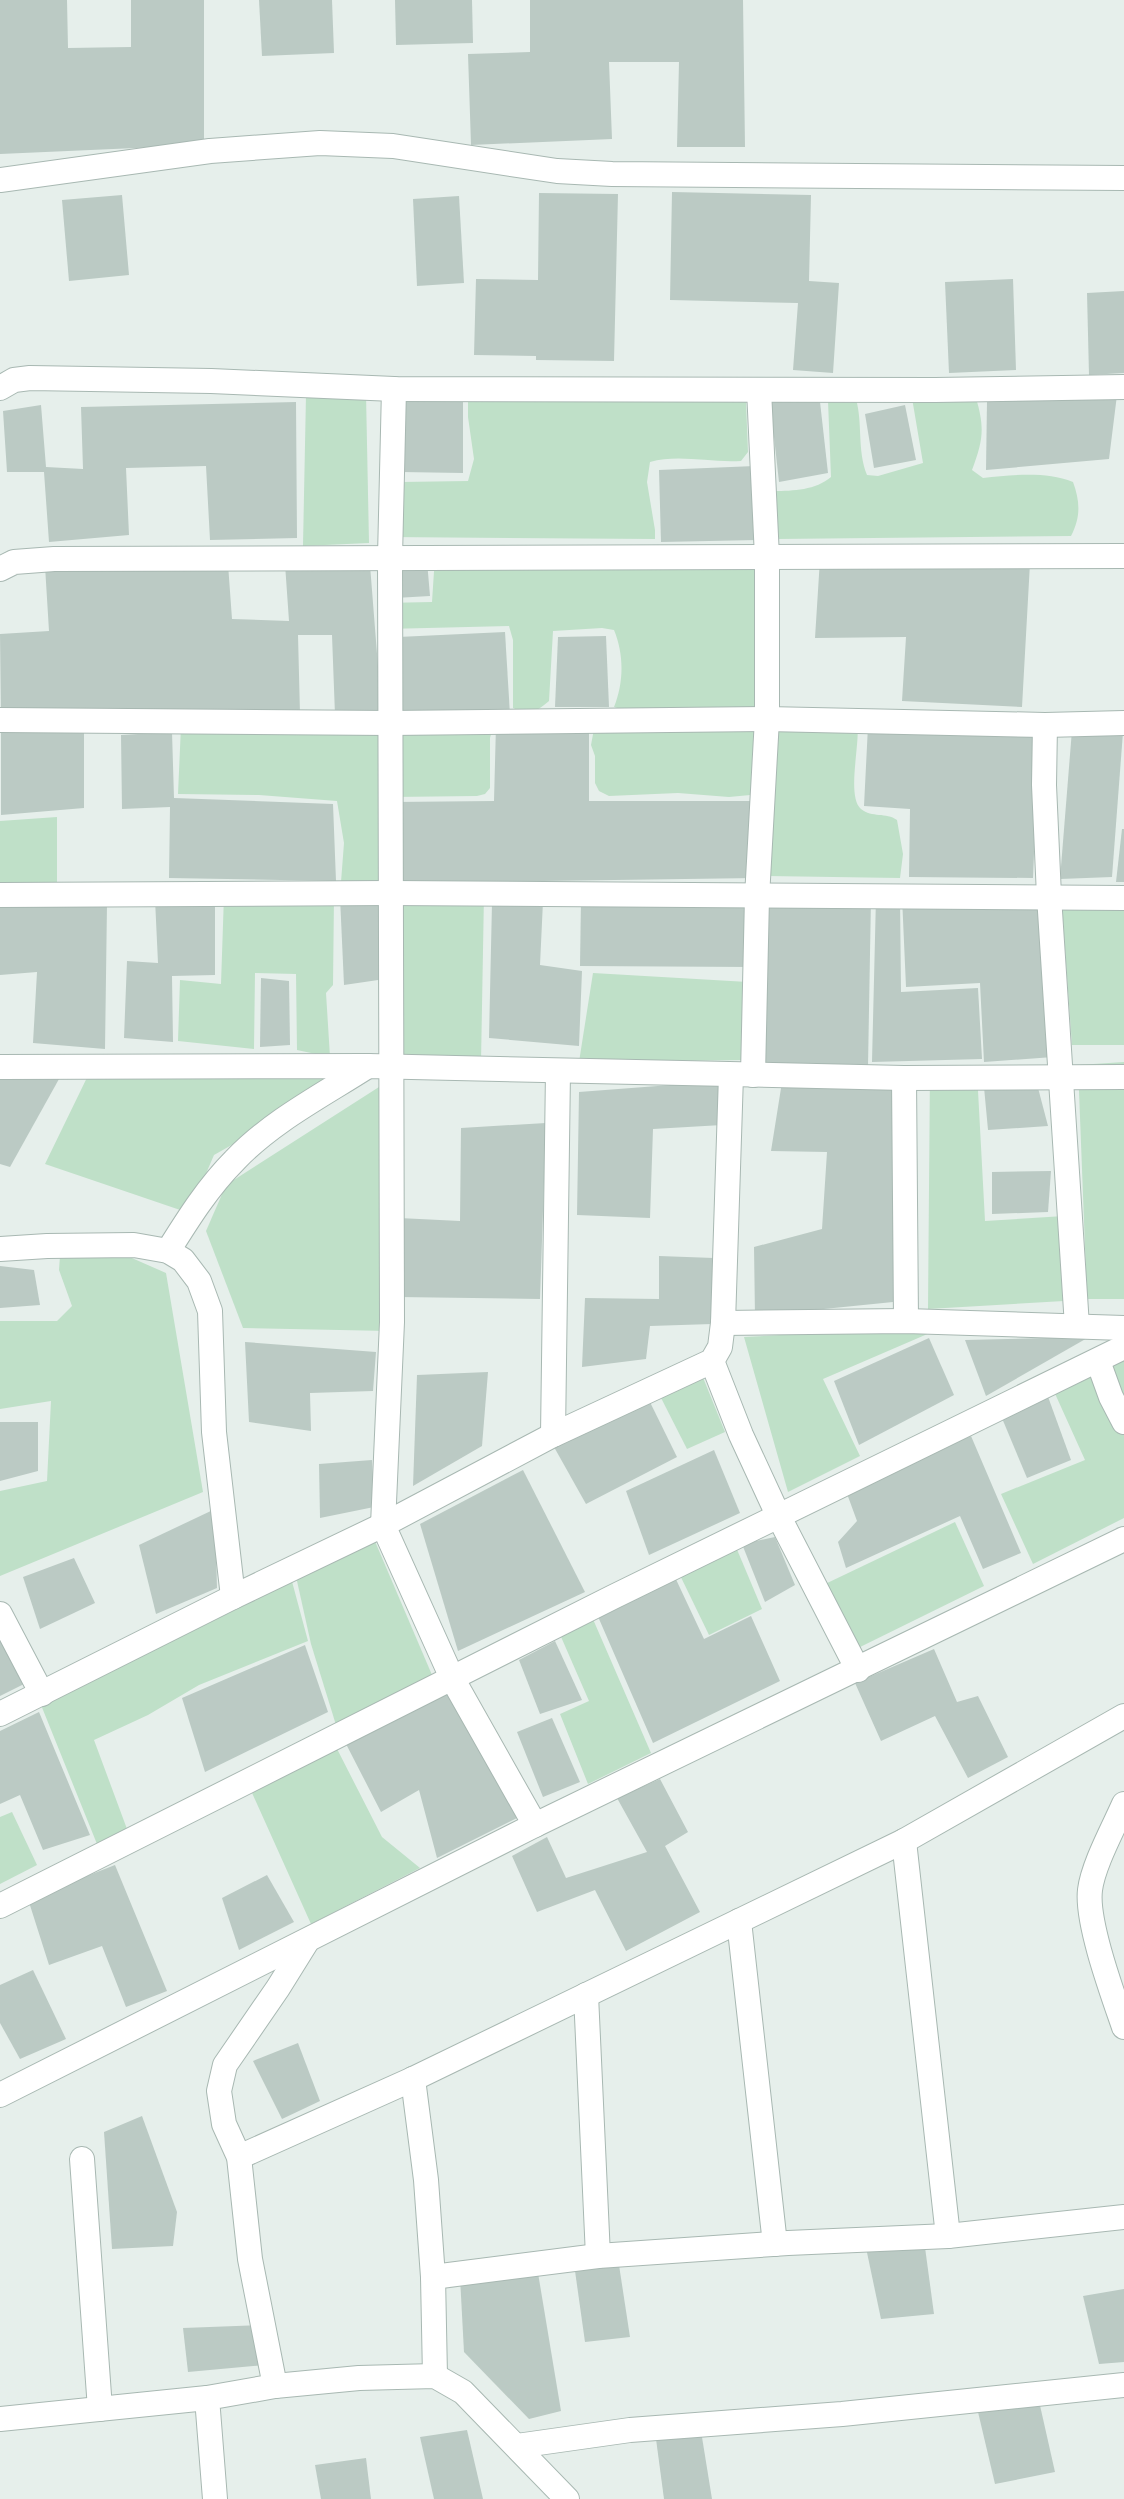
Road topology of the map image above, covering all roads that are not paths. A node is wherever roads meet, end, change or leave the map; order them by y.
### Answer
1 (1124, 178) edge
2 (0, 180) edge
3 (1124, 387) edge
4 (0, 388) edge
5 (394, 389) junction
6 (759, 390) junction
7 (1124, 556) edge
8 (390, 557) junction
9 (767, 557) junction
10 (0, 569) edge
11 (767, 719) junction
12 (0, 720) edge
13 (390, 723) junction
14 (1124, 723) edge
15 (1045, 725) junction
16 (390, 893) junction
17 (0, 895) edge
18 (1049, 896) junction
19 (757, 897) junction
20 (1124, 898) edge
21 (379, 1066) junction
22 (0, 1067) edge
23 (558, 1071) junction
24 (742, 1075) junction
25 (1061, 1077) junction
26 (1124, 1077) edge
27 (904, 1078) junction
28 (0, 1249) edge
29 (168, 1251) junction
30 (906, 1321) junction
31 (723, 1323) junction
32 (1077, 1326) junction
33 (1124, 1328) edge
34 (1124, 1347) edge
35 (712, 1361) junction
36 (1098, 1361) junction
37 (1124, 1422) edge
38 (553, 1435) junction
39 (778, 1515) junction
40 (383, 1525) junction
41 (1124, 1539) edge
42 (233, 1597) junction
43 (0, 1614) edge
44 (858, 1670) junction
45 (452, 1678) junction
46 (42, 1694) junction
47 (0, 1714) edge
48 (1124, 1716) edge
49 (1124, 1804) edge
50 (535, 1825) junction
51 (904, 1841) junction
52 (0, 1906) edge
53 (739, 1921) junction
54 (306, 1943) junction
55 (586, 1995) junction
56 (1124, 2027) edge
57 (413, 2079) junction
58 (0, 2095) edge
59 (239, 2157) junction
60 (82, 2159) dead end
61 (1124, 2217) edge
62 (948, 2236) junction
63 (775, 2244) junction
64 (598, 2256) junction
65 (433, 2277) junction
66 (435, 2376) junction
67 (1124, 2385) edge
68 (275, 2386) junction
69 (207, 2398) junction
70 (100, 2409) junction
71 (0, 2419) edge
72 (517, 2446) junction
73 (215, 2499) edge
74 (567, 2499) edge

1 - 2 street
3 - 6 street
4 - 5 street
5 - 6 street
5 - 8 street
6 - 9 street
7 - 9 street
8 - 9 street
8 - 10 street
8 - 13 street
9 - 11 street
11 - 13 street
11 - 15 street
11 - 19 street
12 - 13 street
13 - 16 street
14 - 15 street
15 - 18 street
16 - 17 street
16 - 19 street
16 - 21 street
18 - 19 street
18 - 20 street
18 - 25 street
19 - 24 street
21 - 22 street
21 - 23 street
21 - 29 street
21 - 40 street
23 - 24 street
23 - 38 street
24 - 27 street
24 - 31 street
25 - 26 street
25 - 27 street
25 - 32 street
27 - 30 street
28 - 29 street
29 - 42 street
30 - 31 street
30 - 32 street
31 - 35 street
32 - 33 street
34 - 36 street
35 - 38 street
35 - 39 street
36 - 37 street
36 - 39 street
38 - 40 street
39 - 44 street
39 - 45 street
40 - 42 street
40 - 45 street
41 - 44 street
42 - 46 street
43 - 46 street
44 - 50 street
45 - 50 street
45 - 52 street
46 - 47 street
48 - 51 street
49 - 56 street
50 - 54 street
51 - 53 street
51 - 62 street
53 - 55 street
53 - 63 street
54 - 58 street
54 - 59 street
55 - 57 street
55 - 64 street
57 - 59 street
57 - 65 street
59 - 68 street
60 - 70 street
61 - 62 street
62 - 63 street
63 - 64 street
64 - 65 street
65 - 66 street
66 - 68 street
66 - 72 street
67 - 72 street
68 - 69 street
69 - 70 street
69 - 73 street
70 - 71 street
72 - 74 street

